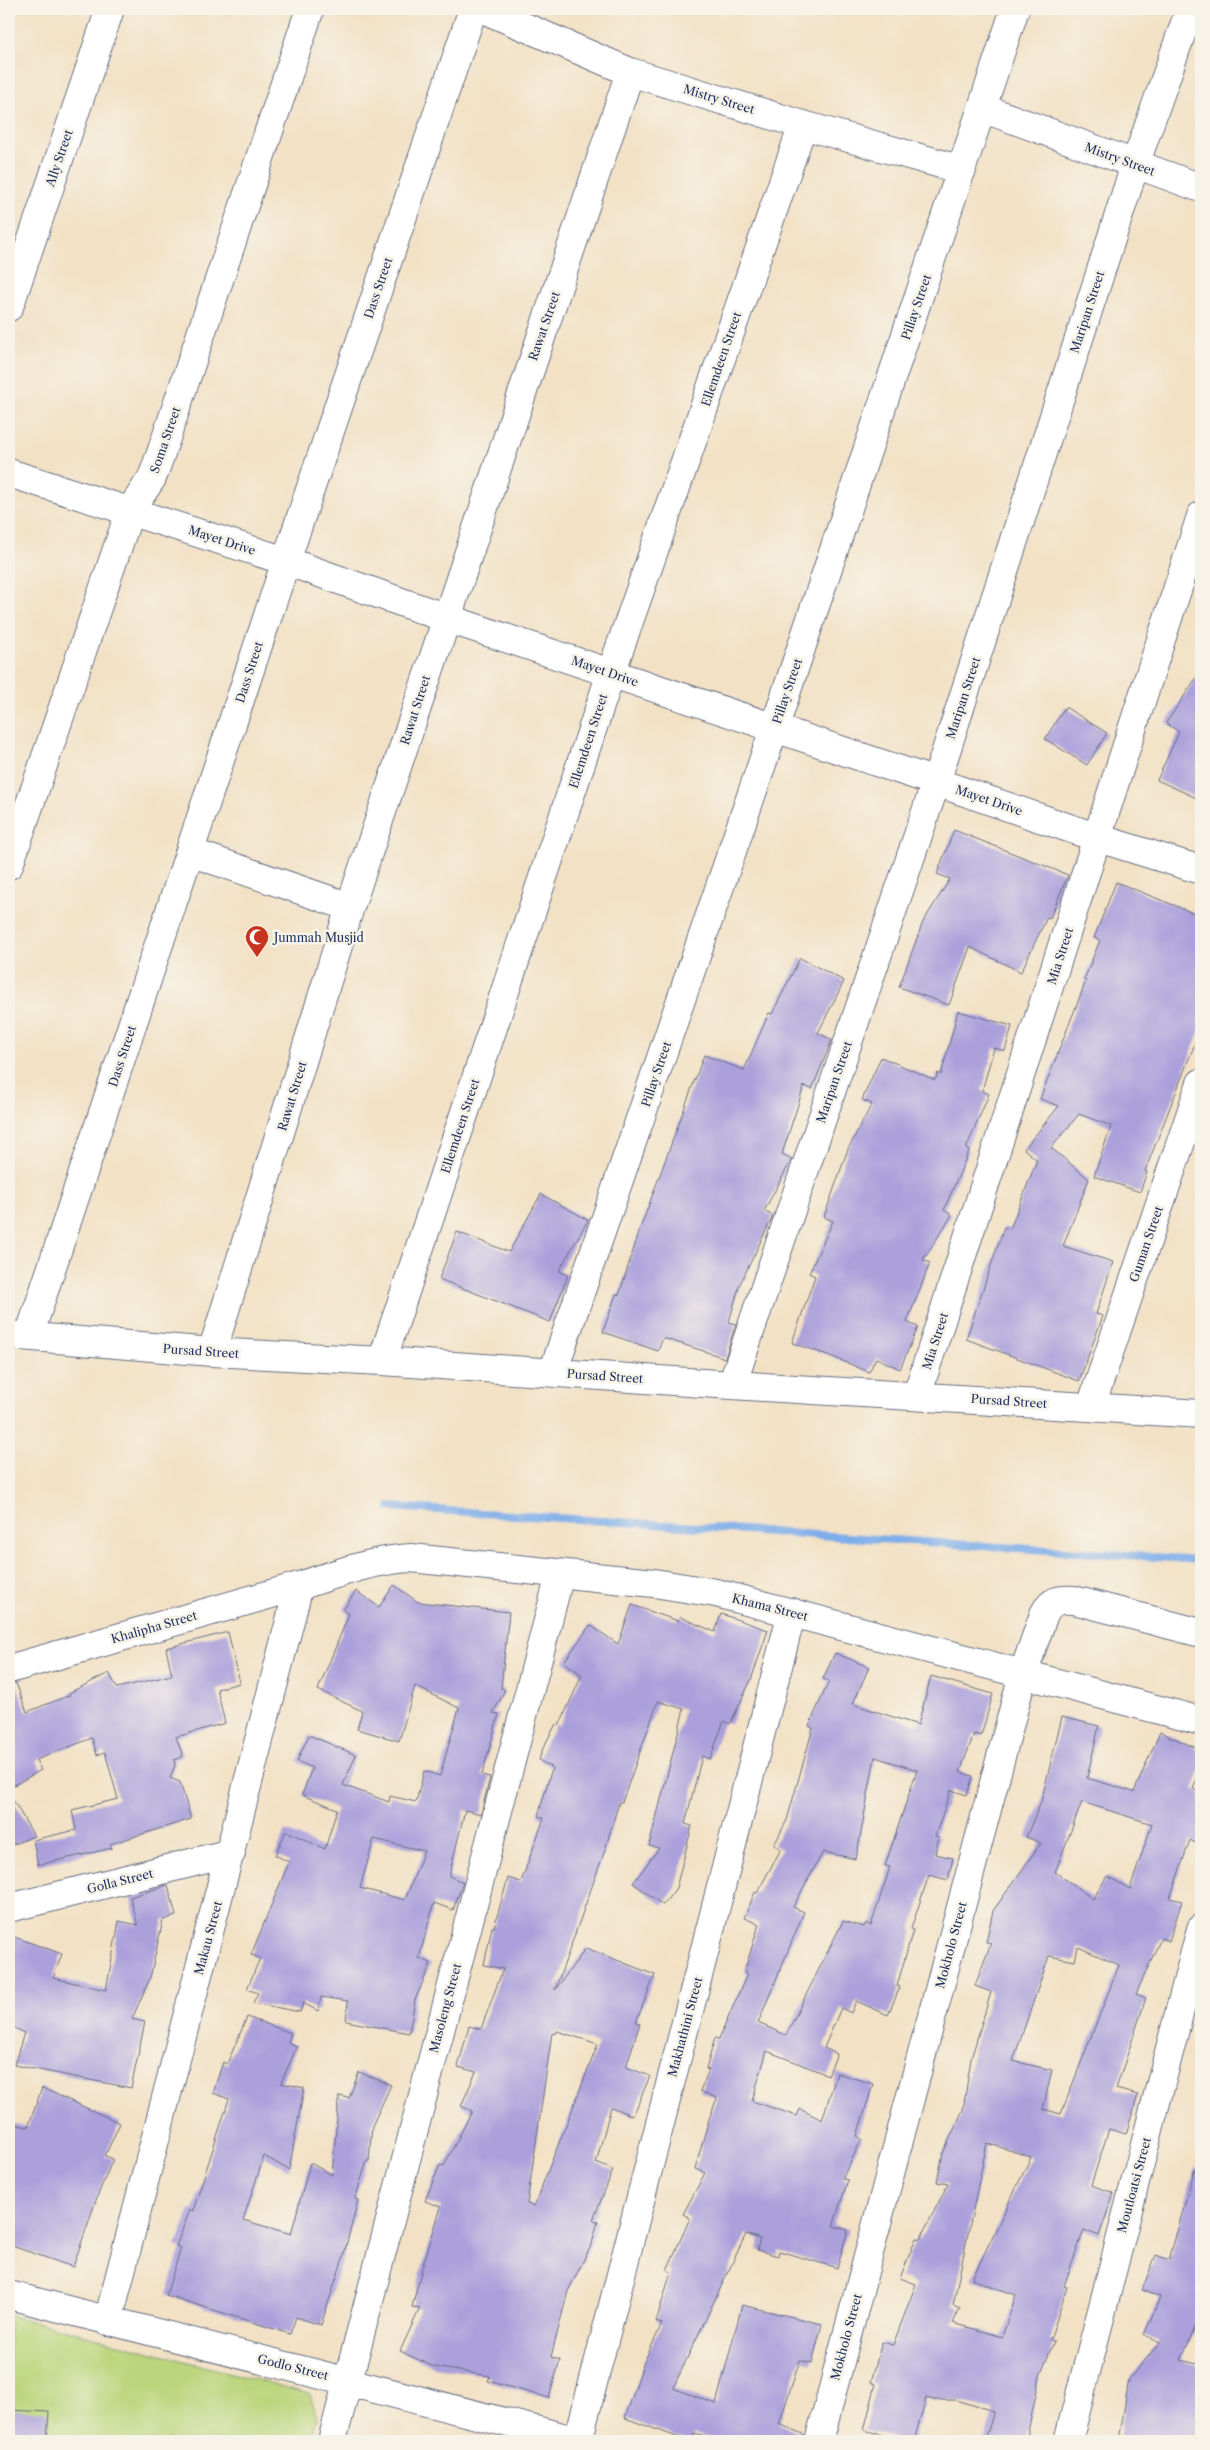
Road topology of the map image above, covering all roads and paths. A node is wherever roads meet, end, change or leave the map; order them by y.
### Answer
1 (110, 9) edge
2 (310, 9) edge
3 (473, 9) edge
4 (483, 9) edge
5 (1015, 9) edge
6 (1190, 9) edge
7 (630, 72) junction
8 (982, 108) junction
9 (803, 125) junction
10 (1135, 165) junction
11 (962, 170) junction
12 (1201, 188) edge
13 (9, 307) edge
14 (9, 473) edge
15 (130, 511) junction
16 (1201, 516) edge
17 (286, 561) junction
18 (446, 618) junction
19 (610, 673) junction
20 (774, 729) junction
21 (936, 782) junction
22 (1098, 838) junction
23 (190, 852) junction
24 (9, 865) edge
25 (1201, 870) edge
26 (350, 907) junction
27 (1201, 1082) edge
28 (19, 1335) edge
29 (212, 1352) junction
30 (382, 1360) junction
31 (553, 1372) junction
32 (732, 1385) junction
33 (917, 1395) junction
34 (1091, 1406) junction
35 (1201, 1414) edge
36 (560, 1575) junction
37 (298, 1586) junction
38 (792, 1612) junction
39 (1201, 1633) edge
40 (9, 1669) edge
41 (1023, 1674) junction
42 (1201, 1721) edge
43 (231, 1853) junction
44 (9, 1908) edge
45 (1201, 1929) edge
46 (9, 2295) edge
47 (108, 2321) junction
48 (346, 2381) junction
49 (332, 2441) edge
50 (578, 2441) edge
51 (818, 2441) edge
52 (1068, 2441) edge

1 - 13 street, Ally Street
2 - 15 street, Soma Street
3 - 17 street, Dass Street
4 - 7 street, Mistry Street
5 - 8 street, Pillay Street
6 - 10 street, Maripan Street
7 - 9 street, Mistry Street
7 - 18 street, Rawat Street
8 - 10 street, Mistry Street
8 - 11 street, Pillay Street
9 - 11 street, Mistry Street
9 - 19 street, Ellemdeen Street
10 - 12 street, Mistry Street
10 - 21 street, Maripan Street
11 - 20 street, Pillay Street
14 - 15 street, Mayet Drive
15 - 17 street, Mayet Drive
15 - 24 street, Soma Street
16 - 22 street, Mia Street
17 - 18 street, Mayet Drive
17 - 23 street, Dass Street
18 - 19 street, Mayet Drive
18 - 26 street, Rawat Street
19 - 20 street, Mayet Drive
19 - 30 street, Ellemdeen Street
20 - 21 street, Mayet Drive
20 - 31 street, Pillay Street
21 - 22 street, Mayet Drive
21 - 32 street, Maripan Street
22 - 25 street, Mayet Drive
22 - 33 street, Mia Street
23 - 26 street
23 - 28 street, Dass Street
26 - 29 street, Rawat Street
27 - 34 street, Guman Street
28 - 29 street, Pursad Street
29 - 30 street, Pursad Street
30 - 31 street, Pursad Street
31 - 32 street, Pursad Street
32 - 33 street, Pursad Street
33 - 34 street, Pursad Street
34 - 35 street, Pursad Street
36 - 37 street, Khama Street
36 - 38 street, Khama Street
36 - 48 street, Masoleng Street
37 - 40 street, Khalipha Street
37 - 43 street, Makau Street
38 - 41 street, Khama Street
38 - 50 street, Makhathini Street
39 - 41 street, Mokholo Street
41 - 42 street, Khama Street
41 - 51 street, Mokholo Street
43 - 44 street, Golla Street
43 - 47 street, Makau Street
45 - 52 street, Moutloatsi Street
46 - 47 street, Godlo Street
47 - 48 street, Godlo Street
48 - 49 street, Masoleng Street
48 - 50 street, Godlo Street

